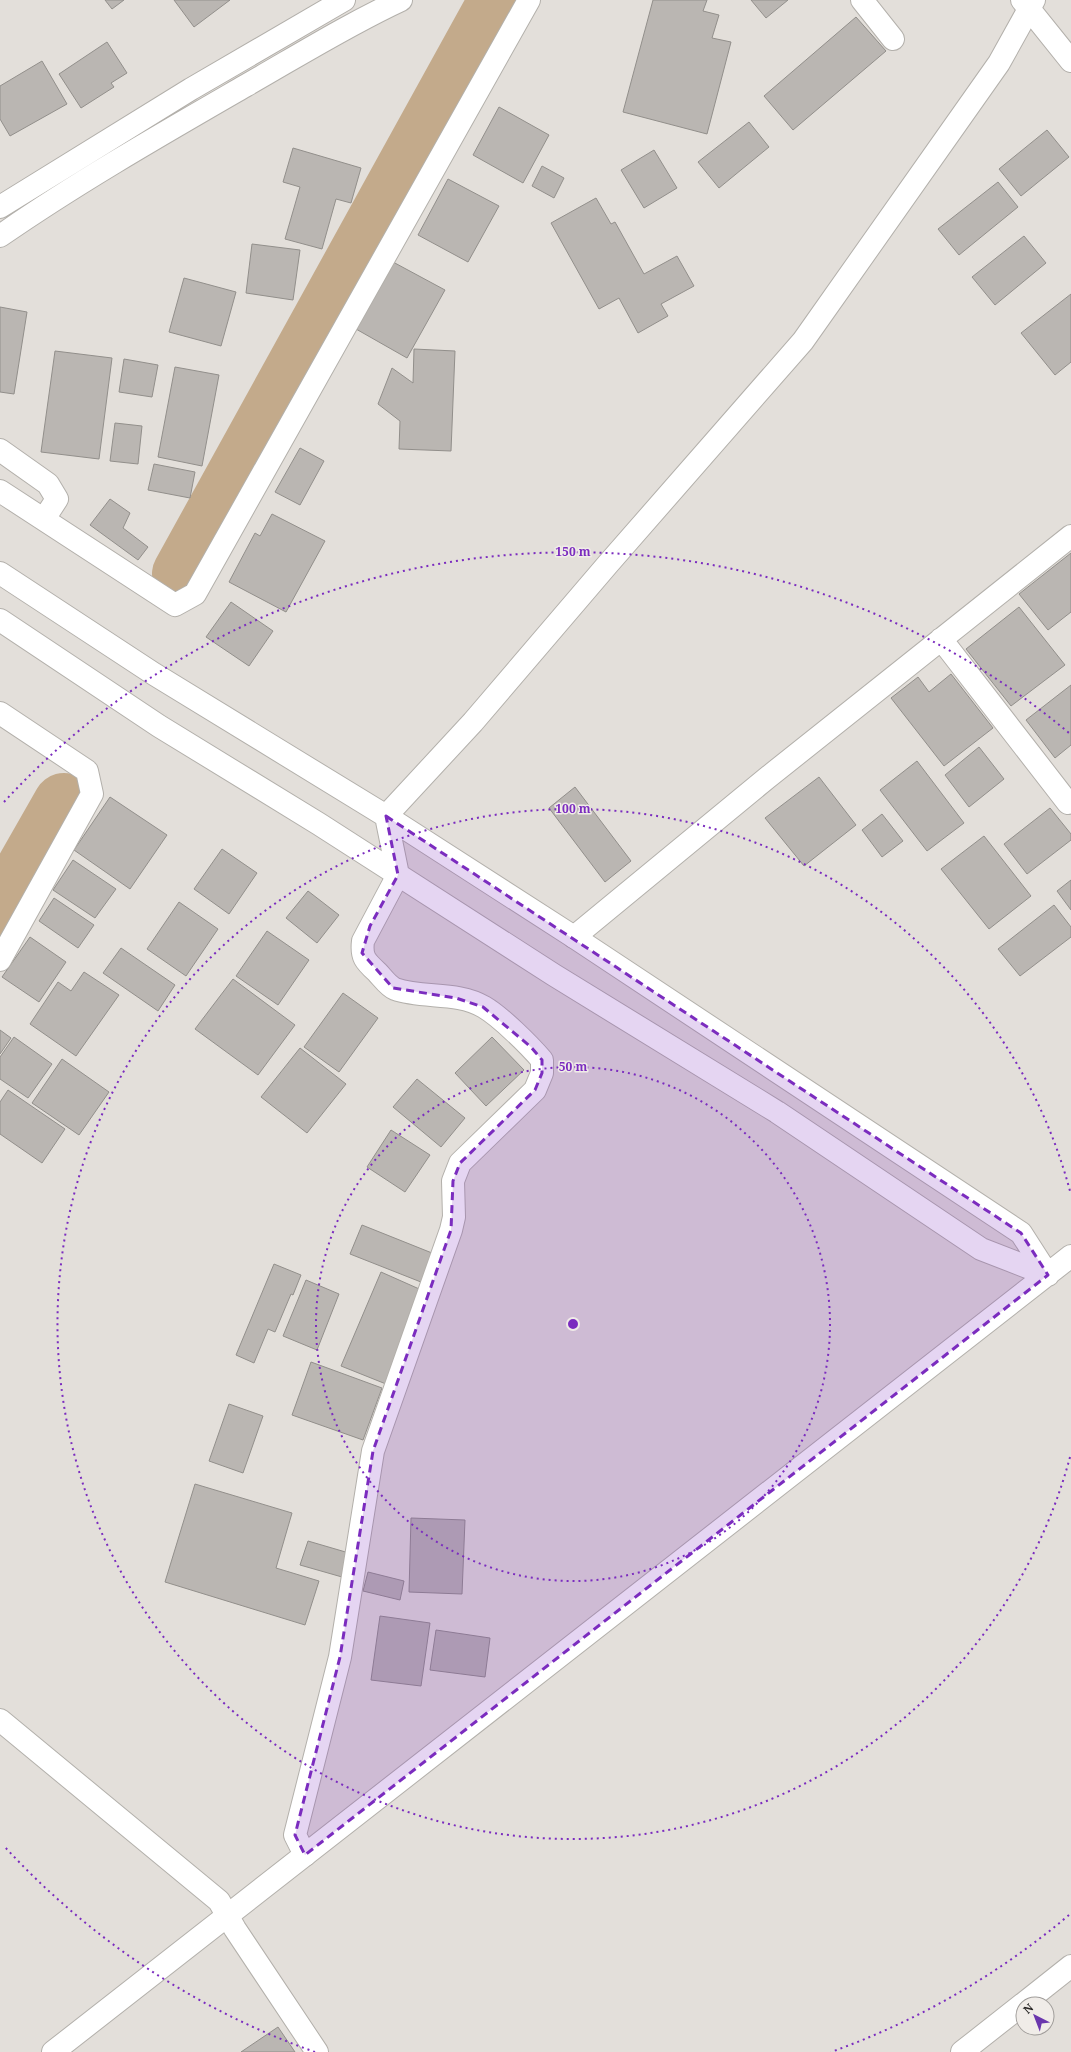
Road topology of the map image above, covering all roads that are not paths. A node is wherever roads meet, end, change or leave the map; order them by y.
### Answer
1 (344, 0) edge
2 (400, 0) edge
3 (529, 0) edge
4 (862, 0) edge
5 (1029, 3) edge
6 (893, 39) dead end
7 (1071, 61) edge
8 (0, 207) edge
9 (0, 236) edge
10 (0, 450) edge
11 (0, 491) edge
12 (44, 519) junction
13 (1071, 536) edge
14 (0, 573) edge
15 (0, 620) edge
16 (941, 639) junction
17 (0, 713) edge
18 (1068, 803) dead end
19 (386, 816) junction
20 (398, 875) junction
21 (574, 937) junction
22 (0, 960) edge
23 (1071, 1256) edge
24 (1048, 1275) junction
25 (0, 1720) edge
26 (305, 1855) junction
27 (228, 1914) junction
28 (1071, 1966) edge
29 (1033, 1996) edge
30 (1015, 2010) edge
31 (53, 2052) edge
32 (317, 2052) edge
33 (962, 2052) edge

1 - 8 street
2 - 9 street
3 - 12 street
4 - 6 street
5 - 7 street
5 - 19 street
10 - 12 street
11 - 12 street
13 - 16 street
14 - 19 street
15 - 20 street
16 - 18 street
16 - 21 street
17 - 22 street
19 - 20 street
19 - 21 street
20 - 24 street
20 - 26 street
21 - 24 street
23 - 24 street
24 - 26 street
25 - 27 street
26 - 27 street
27 - 31 street
27 - 32 street
28 - 29 street
30 - 33 street

